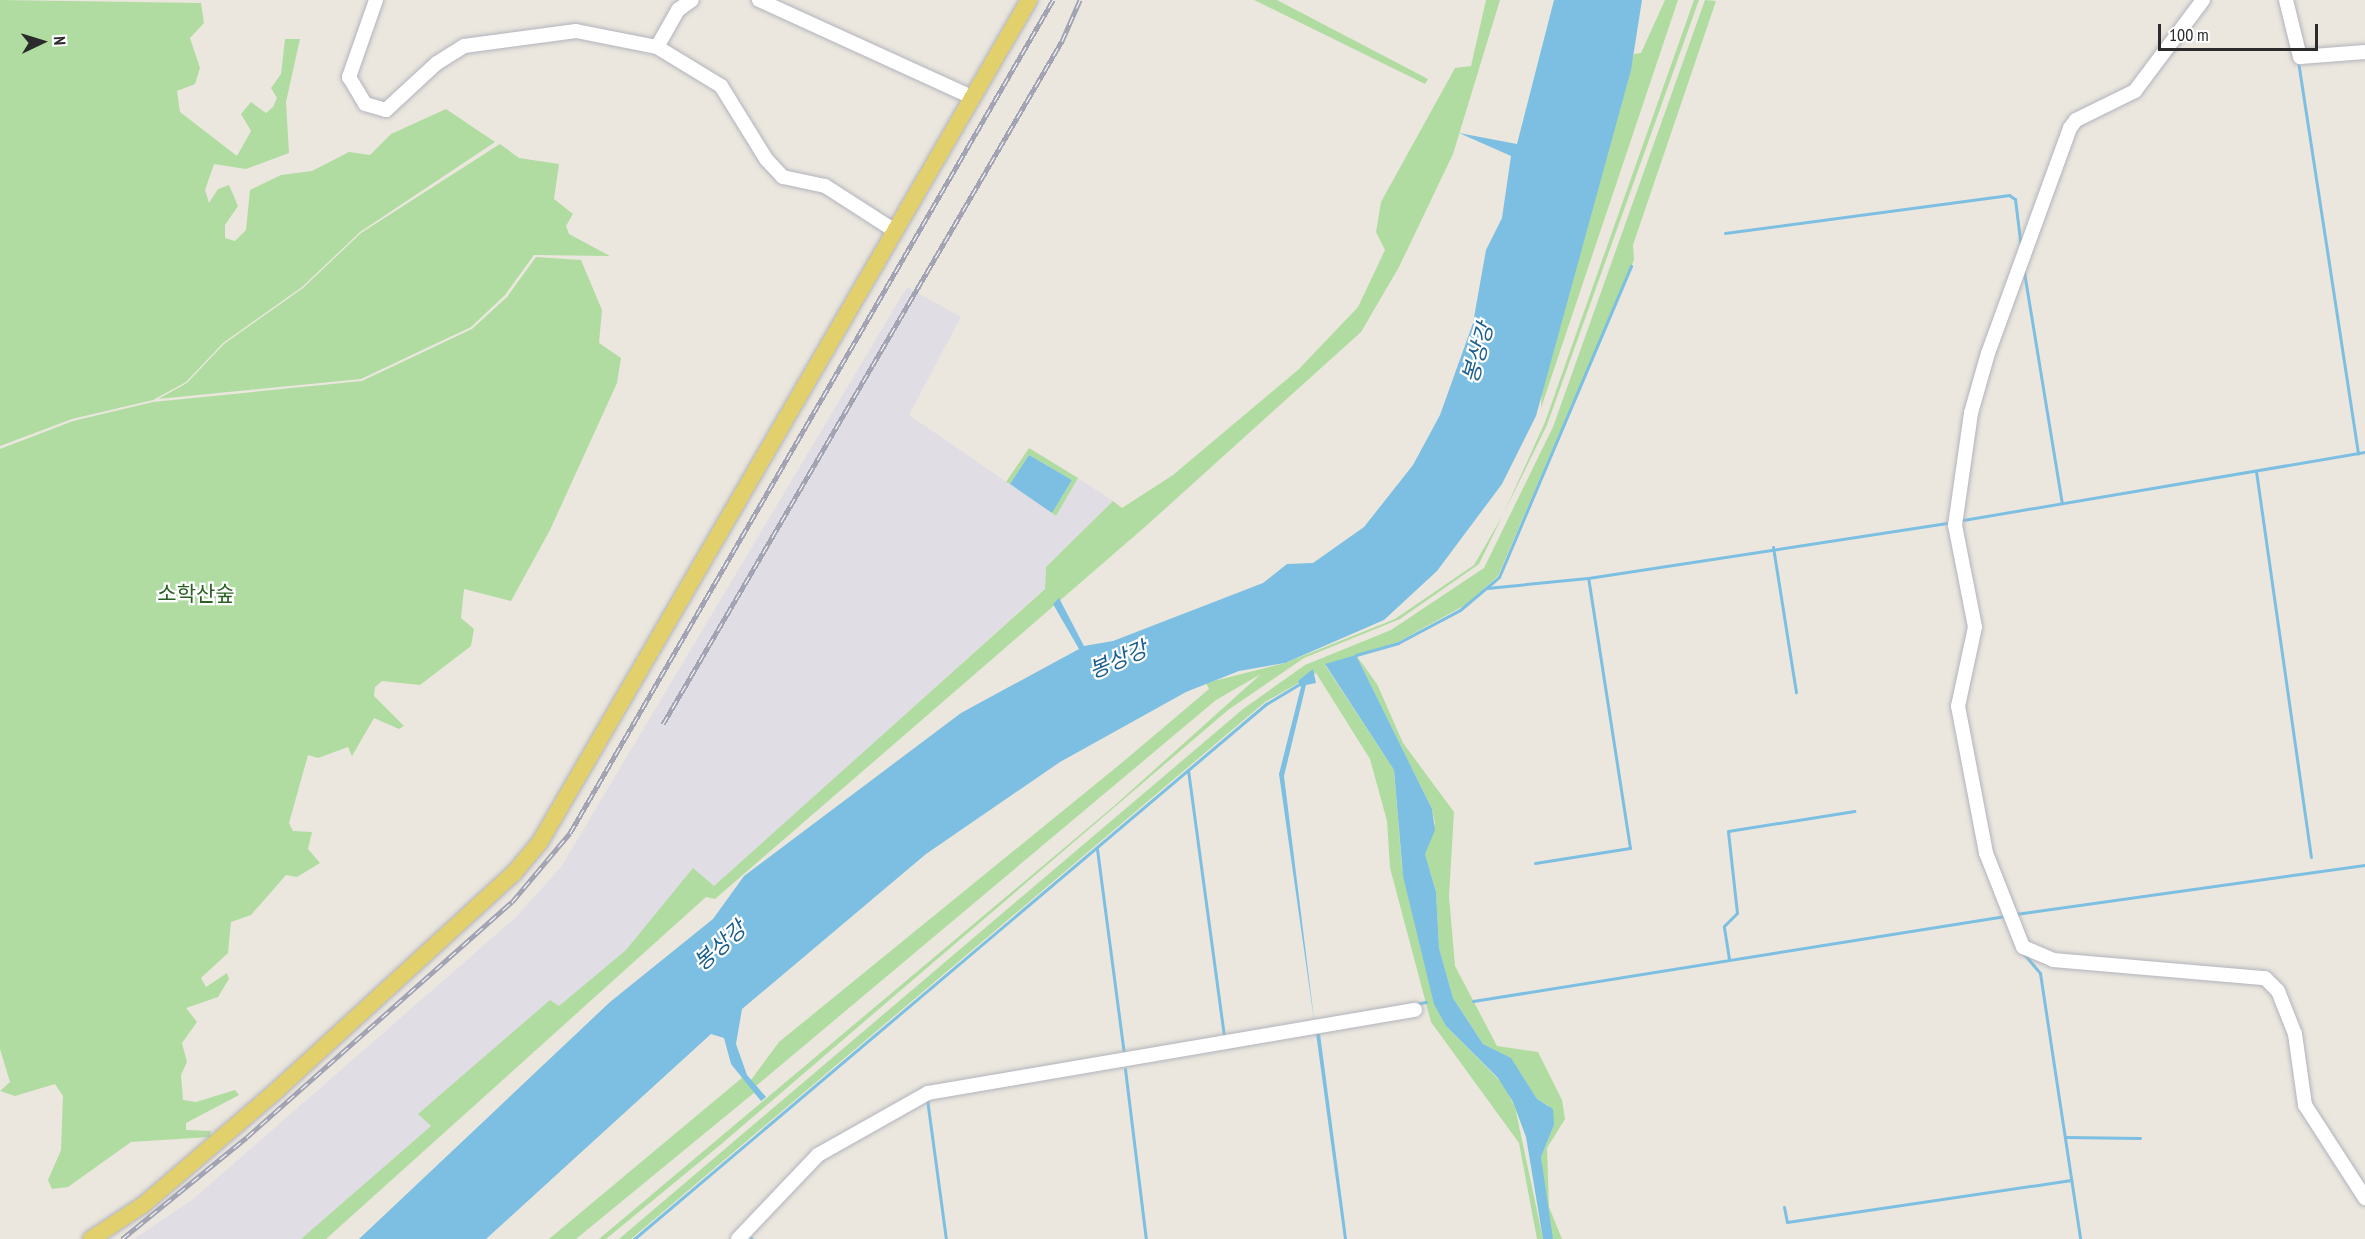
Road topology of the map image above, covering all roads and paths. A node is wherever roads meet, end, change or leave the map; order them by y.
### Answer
1 (376, 0) edge
2 (692, 0) edge
3 (759, 0) edge
4 (1029, 0) edge
5 (2203, 0) edge
6 (2286, 0) edge
7 (657, 47) junction
8 (2365, 52) edge
9 (972, 97) junction
10 (895, 231) junction
11 (1415, 1010) dead end
12 (2365, 1198) edge
13 (91, 1239) edge
14 (738, 1239) edge

1 - 7 street
2 - 7 street
3 - 9 street
4 - 9 main road
5 - 12 street
6 - 8 street
7 - 10 street
9 - 10 main road
10 - 13 main road
11 - 14 street

